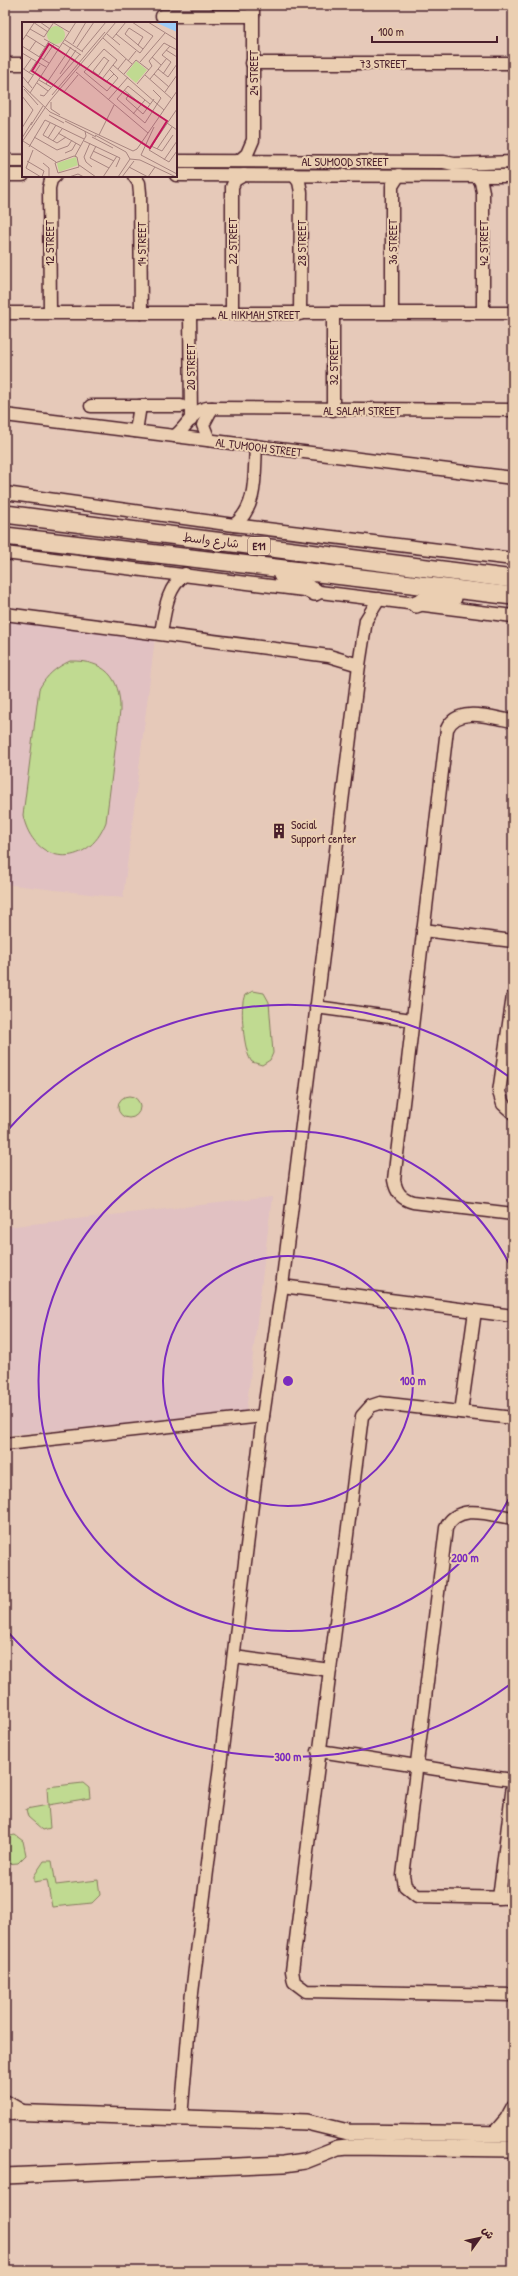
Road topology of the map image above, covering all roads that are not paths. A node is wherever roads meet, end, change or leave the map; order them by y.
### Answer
1 (253, 11) edge
2 (162, 15) edge
3 (252, 63) junction
4 (513, 63) edge
5 (5, 64) edge
6 (22, 64) edge
7 (253, 140) junction
8 (240, 160) junction
9 (5, 161) edge
10 (22, 161) edge
11 (177, 161) edge
12 (263, 161) junction
13 (282, 161) junction
14 (513, 162) edge
15 (454, 164) junction
16 (5, 175) edge
17 (22, 175) edge
18 (177, 175) edge
19 (247, 175) junction
20 (294, 175) junction
21 (404, 175) junction
22 (477, 176) junction
23 (513, 176) edge
24 (55, 177) edge
25 (135, 177) edge
26 (392, 312) junction
27 (483, 312) junction
28 (5, 313) edge
29 (50, 313) junction
30 (141, 313) junction
31 (232, 313) junction
32 (333, 313) junction
33 (513, 313) edge
34 (190, 314) junction
35 (300, 314) junction
36 (91, 406) dead end
37 (140, 406) junction
38 (181, 406) dead end
39 (212, 408) junction
40 (333, 410) junction
41 (513, 410) edge
42 (5, 415) edge
43 (191, 420) junction
44 (136, 431) junction
45 (175, 436) junction
46 (209, 440) junction
47 (256, 446) junction
48 (513, 478) edge
49 (5, 493) edge
50 (251, 503) junction
51 (5, 514) edge
52 (234, 525) junction
53 (264, 529) junction
54 (5, 536) edge
55 (5, 553) edge
56 (513, 558) edge
57 (267, 568) junction
58 (156, 570) junction
59 (185, 574) junction
60 (511, 577) edge
61 (316, 592) junction
62 (168, 595) junction
63 (354, 596) junction
64 (512, 596) edge
65 (379, 599) junction
66 (416, 604) junction
67 (5, 614) edge
68 (513, 616) edge
69 (366, 620) junction
70 (161, 633) junction
71 (359, 665) junction
72 (513, 721) edge
73 (423, 930) junction
74 (513, 941) edge
75 (513, 996) edge
76 (316, 1007) junction
77 (512, 1016) edge
78 (412, 1020) junction
79 (513, 1113) edge
80 (513, 1214) edge
81 (282, 1286) junction
82 (475, 1311) junction
83 (513, 1316) edge
84 (462, 1412) junction
85 (263, 1416) junction
86 (513, 1418) edge
87 (5, 1444) edge
88 (513, 1518) edge
89 (234, 1657) junction
90 (330, 1670) junction
91 (318, 1750) junction
92 (416, 1766) junction
93 (513, 1780) edge
94 (513, 1785) edge
95 (499, 1898) junction
96 (513, 1898) edge
97 (513, 1995) edge
98 (5, 2101) edge
99 (513, 2106) edge
100 (5, 2112) edge
101 (25, 2113) junction
102 (181, 2118) junction
103 (344, 2132) junction
104 (493, 2134) junction
105 (513, 2134) edge
106 (343, 2147) junction
107 (513, 2149) edge
108 (5, 2176) edge

1 - 2 street
1 - 3 street, 24 STREET
3 - 4 street, 73 STREET
3 - 7 street, 24 STREET
5 - 6 street
7 - 8 street
7 - 12 street, 24 STREET
8 - 11 street, AL SUMOOD STREET
8 - 12 street, AL SUMOOD STREET
9 - 10 street
12 - 13 street, AL SUMOOD STREET
13 - 15 street, AL SUMOOD STREET
13 - 19 street
14 - 15 street, AL SUMOOD STREET
15 - 21 street
16 - 17 street
18 - 19 street, AL SUMOOD STREET
19 - 20 street, AL SUMOOD STREET
19 - 31 street, 22 STREET
20 - 21 street, AL SUMOOD STREET
20 - 35 street, 28 STREET
21 - 22 street, AL SUMOOD STREET
21 - 26 street, 36 STREET
22 - 23 street, AL SUMOOD STREET
22 - 27 street, 42 STREET
24 - 29 street, 12 STREET
25 - 30 street, 14 STREET
26 - 27 street, AL HIKMAH STREET
26 - 32 street, AL HIKMAH STREET
27 - 33 street, AL HIKMAH STREET
28 - 29 street, AL HIKMAH STREET
29 - 30 street, AL HIKMAH STREET
30 - 34 street, AL HIKMAH STREET
31 - 34 street, AL HIKMAH STREET
31 - 35 street, AL HIKMAH STREET
32 - 35 street, AL HIKMAH STREET
32 - 40 street, 32 STREET
34 - 43 street, 20 STREET
36 - 37 street
37 - 38 street
37 - 44 street
39 - 40 street, AL SALAM STREET
39 - 43 street
39 - 46 street
40 - 41 street, AL SALAM STREET
42 - 44 street, AL TUMOOH STREET
43 - 45 street
44 - 45 street, AL TUMOOH STREET
45 - 46 street, AL TUMOOH STREET
46 - 47 street, AL TUMOOH STREET
47 - 48 street, AL TUMOOH STREET
47 - 50 street
49 - 52 street
50 - 52 street
50 - 53 street
51 - 60 highway, شارع واسط / E11
52 - 53 street
53 - 56 street
54 - 57 highway, شارع واسط / E11
55 - 58 street
57 - 61 highway
57 - 64 highway, شارع واسط / E11
58 - 59 street
58 - 62 street
59 - 61 street
59 - 62 street
61 - 63 street
62 - 70 street
63 - 65 street
63 - 69 street
64 - 66 highway
65 - 66 street
65 - 69 street
66 - 68 street
67 - 70 street
69 - 71 street
70 - 71 street
71 - 76 street
72 - 73 street
73 - 74 street
73 - 78 street
75 - 77 street
76 - 78 street
76 - 81 street
77 - 79 street
78 - 80 street
81 - 82 street
81 - 85 street
82 - 83 street
82 - 84 street
84 - 86 street
84 - 90 street
85 - 87 street
85 - 89 street
88 - 92 street
89 - 90 street
89 - 102 street
90 - 91 street
91 - 92 street
91 - 97 street
92 - 93 street
92 - 95 street
94 - 95 street
95 - 96 street
98 - 101 street
99 - 104 street
100 - 101 main road
101 - 102 main road
102 - 103 main road
103 - 104 main road
103 - 106 main road
104 - 105 main road
106 - 107 main road
106 - 108 main road

